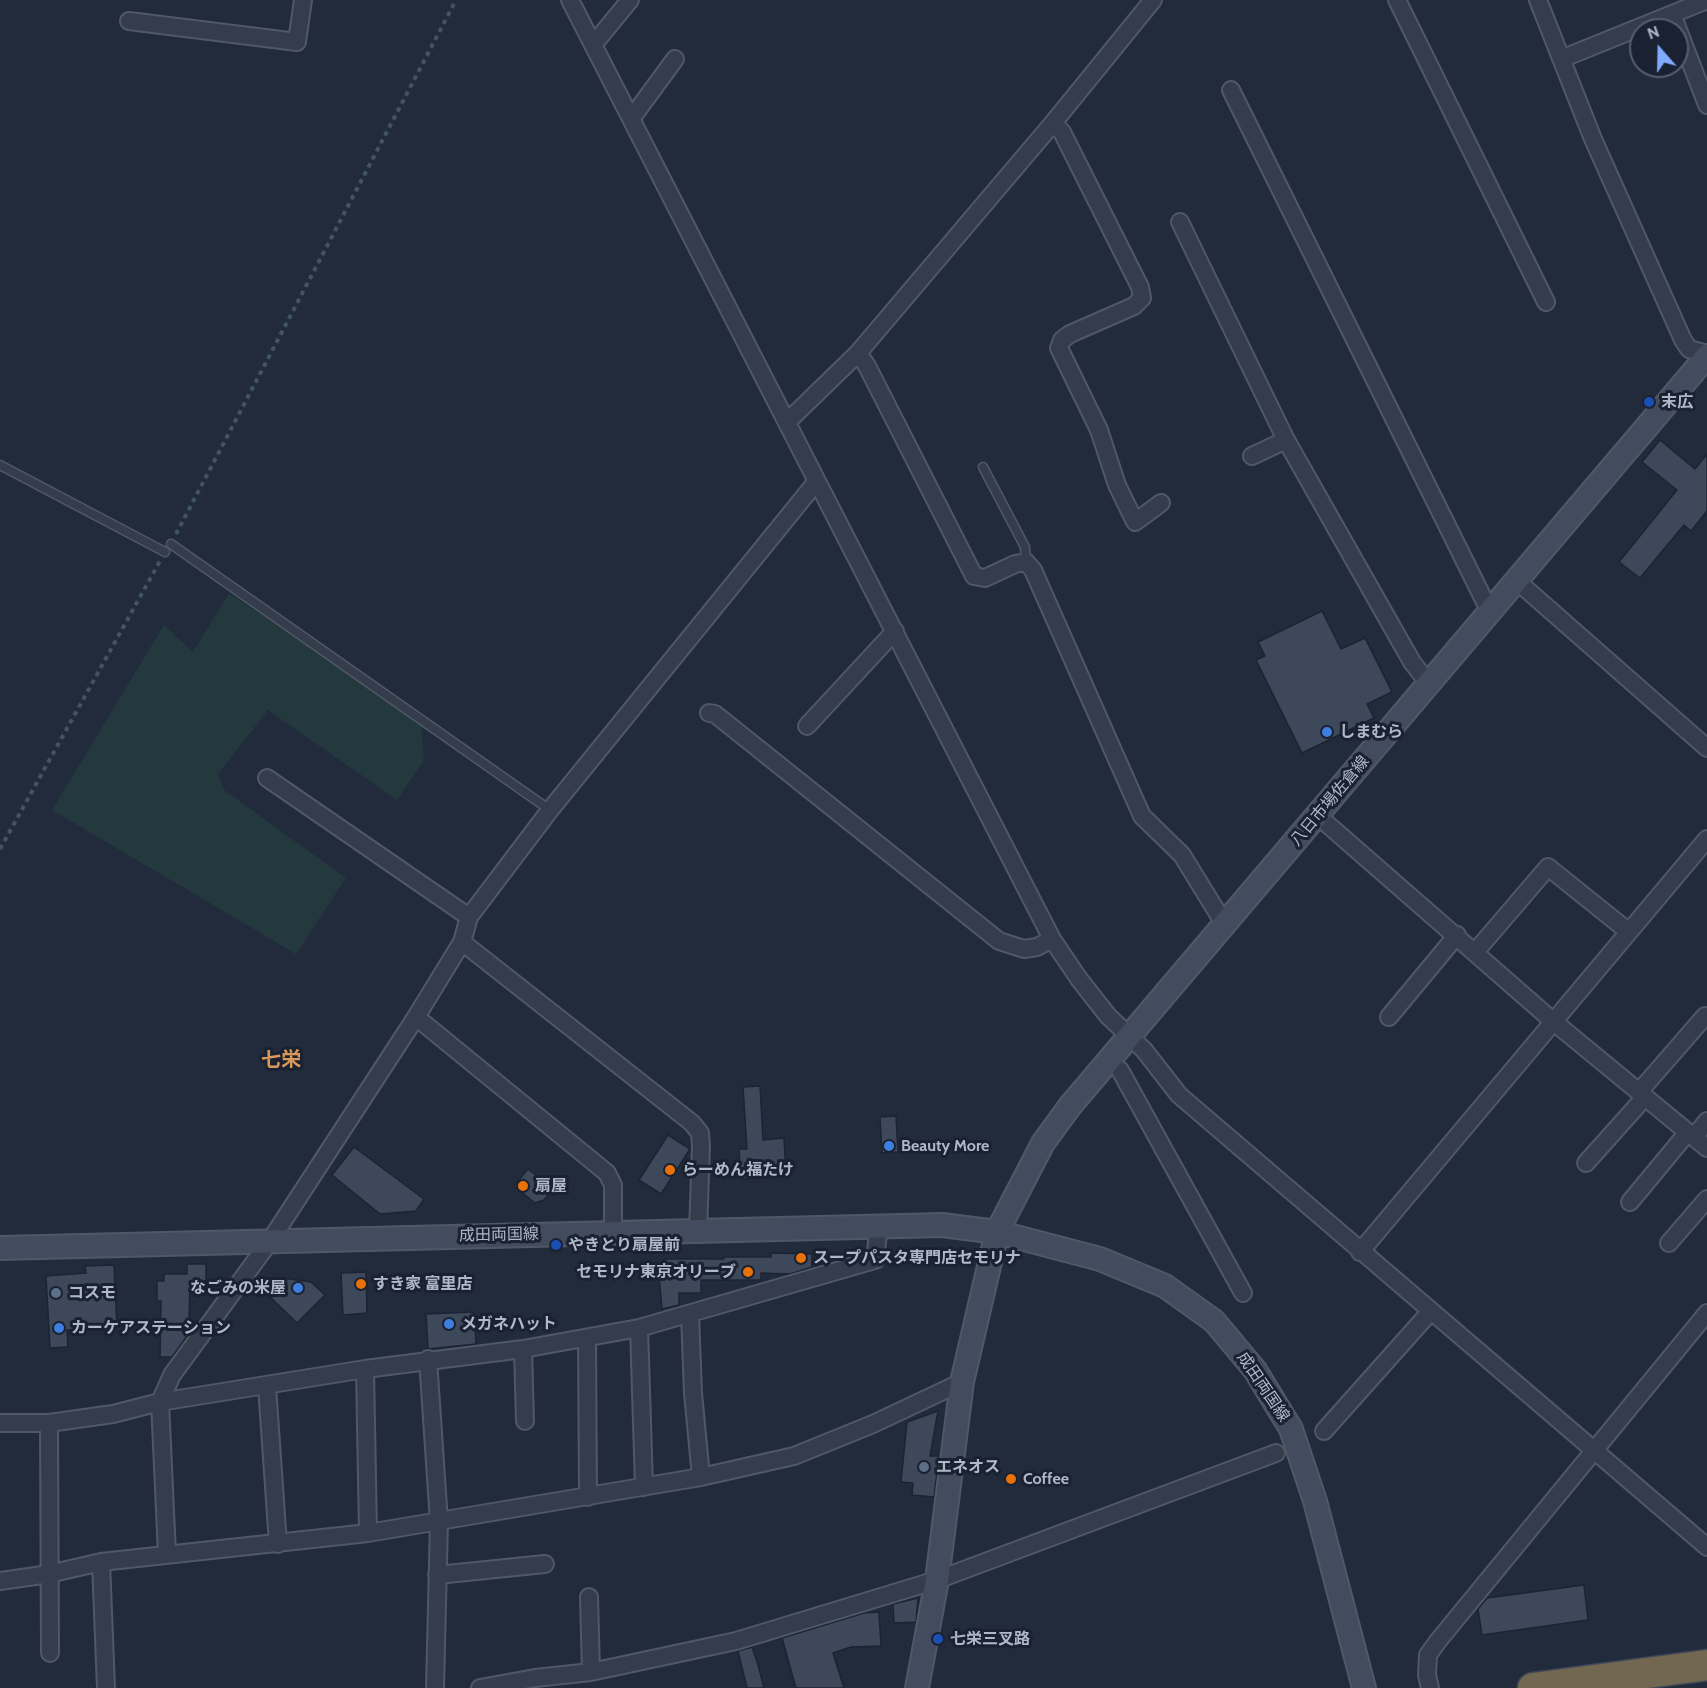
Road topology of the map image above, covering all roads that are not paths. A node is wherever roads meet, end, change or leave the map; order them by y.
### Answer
1 (303, 0) edge
2 (570, 0) edge
3 (630, 0) edge
4 (1153, 0) edge
5 (1396, 0) edge
6 (1538, 0) edge
7 (1707, 0) edge
8 (1672, 14) junction
9 (129, 21) dead end
10 (592, 45) junction
11 (675, 59) dead end
12 (1561, 59) junction
13 (1231, 90) dead end
14 (1707, 105) edge
15 (631, 119) junction
16 (1053, 123) junction
17 (1180, 222) dead end
18 (1546, 302) dead end
19 (858, 353) junction
20 (1707, 355) edge
21 (787, 422) junction
22 (1286, 440) junction
23 (1252, 456) dead end
24 (0, 465) edge
25 (983, 467) dead end
26 (817, 481) junction
27 (1161, 503) dead end
28 (1026, 562) junction
29 (1517, 581) junction
30 (1490, 612) junction
31 (895, 631) junction
32 (1429, 684) junction
33 (709, 713) dead end
34 (807, 726) dead end
35 (1704, 740) edge
36 (267, 778) dead end
37 (550, 810) junction
38 (1318, 816) junction
39 (1707, 839) edge
40 (469, 917) junction
41 (1225, 925) junction
42 (1629, 932) junction
43 (1457, 935) junction
44 (1052, 939) junction
45 (462, 942) junction
46 (1476, 951) junction
47 (416, 1017) junction
48 (1389, 1017) dead end
49 (1707, 1018) edge
50 (1554, 1022) junction
51 (1131, 1035) junction
52 (1120, 1070) dead end
53 (1642, 1094) junction
54 (1707, 1121) edge
55 (1697, 1139) edge
56 (1586, 1163) dead end
57 (1707, 1199) edge
58 (1630, 1202) dead end
59 (879, 1225) junction
60 (698, 1231) junction
61 (613, 1232) junction
62 (997, 1232) junction
63 (270, 1241) junction
64 (1669, 1243) dead end
65 (0, 1248) edge
66 (1360, 1252) junction
67 (1243, 1293) dead end
68 (1431, 1311) junction
69 (1707, 1313) edge
70 (690, 1314) junction
71 (639, 1328) junction
72 (587, 1338) junction
73 (523, 1349) junction
74 (428, 1359) junction
75 (365, 1369) junction
76 (962, 1382) junction
77 (267, 1386) junction
78 (160, 1402) junction
79 (525, 1421) dead end
80 (0, 1423) edge
81 (50, 1423) junction
82 (1324, 1431) dead end
83 (1593, 1450) junction
84 (1276, 1453) dead end
85 (701, 1477) junction
86 (644, 1487) junction
87 (588, 1497) junction
88 (439, 1522) junction
89 (368, 1533) junction
90 (278, 1544) junction
91 (1707, 1547) edge
92 (167, 1554) junction
93 (101, 1562) junction
94 (545, 1564) dead end
95 (50, 1574) junction
96 (437, 1575) junction
97 (937, 1580) junction
98 (0, 1581) edge
99 (589, 1597) dead end
100 (50, 1653) dead end
101 (1707, 1665) edge
102 (591, 1672) junction
103 (1575, 1685) edge
104 (106, 1688) edge
105 (435, 1688) edge
106 (480, 1688) edge
107 (917, 1688) edge
108 (1364, 1688) edge
109 (1430, 1688) edge
110 (1533, 1688) edge

1 - 9 street
2 - 10 street
3 - 10 street
4 - 16 street
5 - 18 street
6 - 12 street
7 - 8 street
8 - 12 street
8 - 14 street
10 - 15 street
11 - 15 street
12 - 20 street
13 - 30 street
15 - 21 street
16 - 19 street
16 - 27 street
17 - 22 street
19 - 21 street
19 - 28 street
20 - 29 main road, 八日市場佐倉線
21 - 26 street
22 - 23 street
22 - 32 street
24 - 37 lane
25 - 28 lane
26 - 31 street
26 - 37 street
28 - 41 street
29 - 30 main road, 八日市場佐倉線
29 - 35 street
30 - 32 main road, 八日市場佐倉線
31 - 34 street
31 - 44 street
32 - 38 main road, 八日市場佐倉線
33 - 44 street
36 - 40 street
37 - 40 street
38 - 41 main road, 八日市場佐倉線
38 - 43 street
39 - 42 street
40 - 45 street
41 - 51 main road, 八日市場佐倉線
42 - 46 street
42 - 50 street
43 - 46 street
43 - 48 street
44 - 51 street
45 - 47 street
45 - 60 street
46 - 50 street
47 - 61 street
47 - 63 street
49 - 53 street
50 - 53 street
50 - 66 street
51 - 62 main road, 八日市場佐倉線
51 - 66 street
52 - 67 street
53 - 55 street
53 - 56 street
54 - 55 street
55 - 58 street
57 - 64 street
59 - 60 main road, 成田両国線
59 - 62 main road, 成田両国線
59 - 70 street
60 - 61 main road, 成田両国線
61 - 63 main road, 成田両国線
62 - 76 main road
62 - 108 main road, 成田両国線
63 - 65 main road, 成田両国線
63 - 78 street
66 - 68 street
68 - 82 street
68 - 83 street
69 - 83 street
70 - 71 street
70 - 85 street
71 - 72 street
71 - 86 street
72 - 73 street
72 - 87 street
73 - 74 street
73 - 79 street
74 - 75 street
74 - 88 street
75 - 77 street
75 - 89 street
76 - 85 street
76 - 97 main road
77 - 78 street
77 - 90 street
78 - 81 street
78 - 92 street
80 - 81 street
81 - 95 street
83 - 91 street
83 - 109 street
84 - 97 street
85 - 86 street
86 - 87 street
87 - 88 street
88 - 89 street
88 - 96 street
89 - 90 street
90 - 92 street
92 - 93 street
93 - 95 street
93 - 104 street
94 - 96 street
95 - 98 street
95 - 100 street
96 - 105 street
97 - 102 street
97 - 107 main road
99 - 102 street
101 - 103 highway
102 - 106 street
103 - 110 highway

